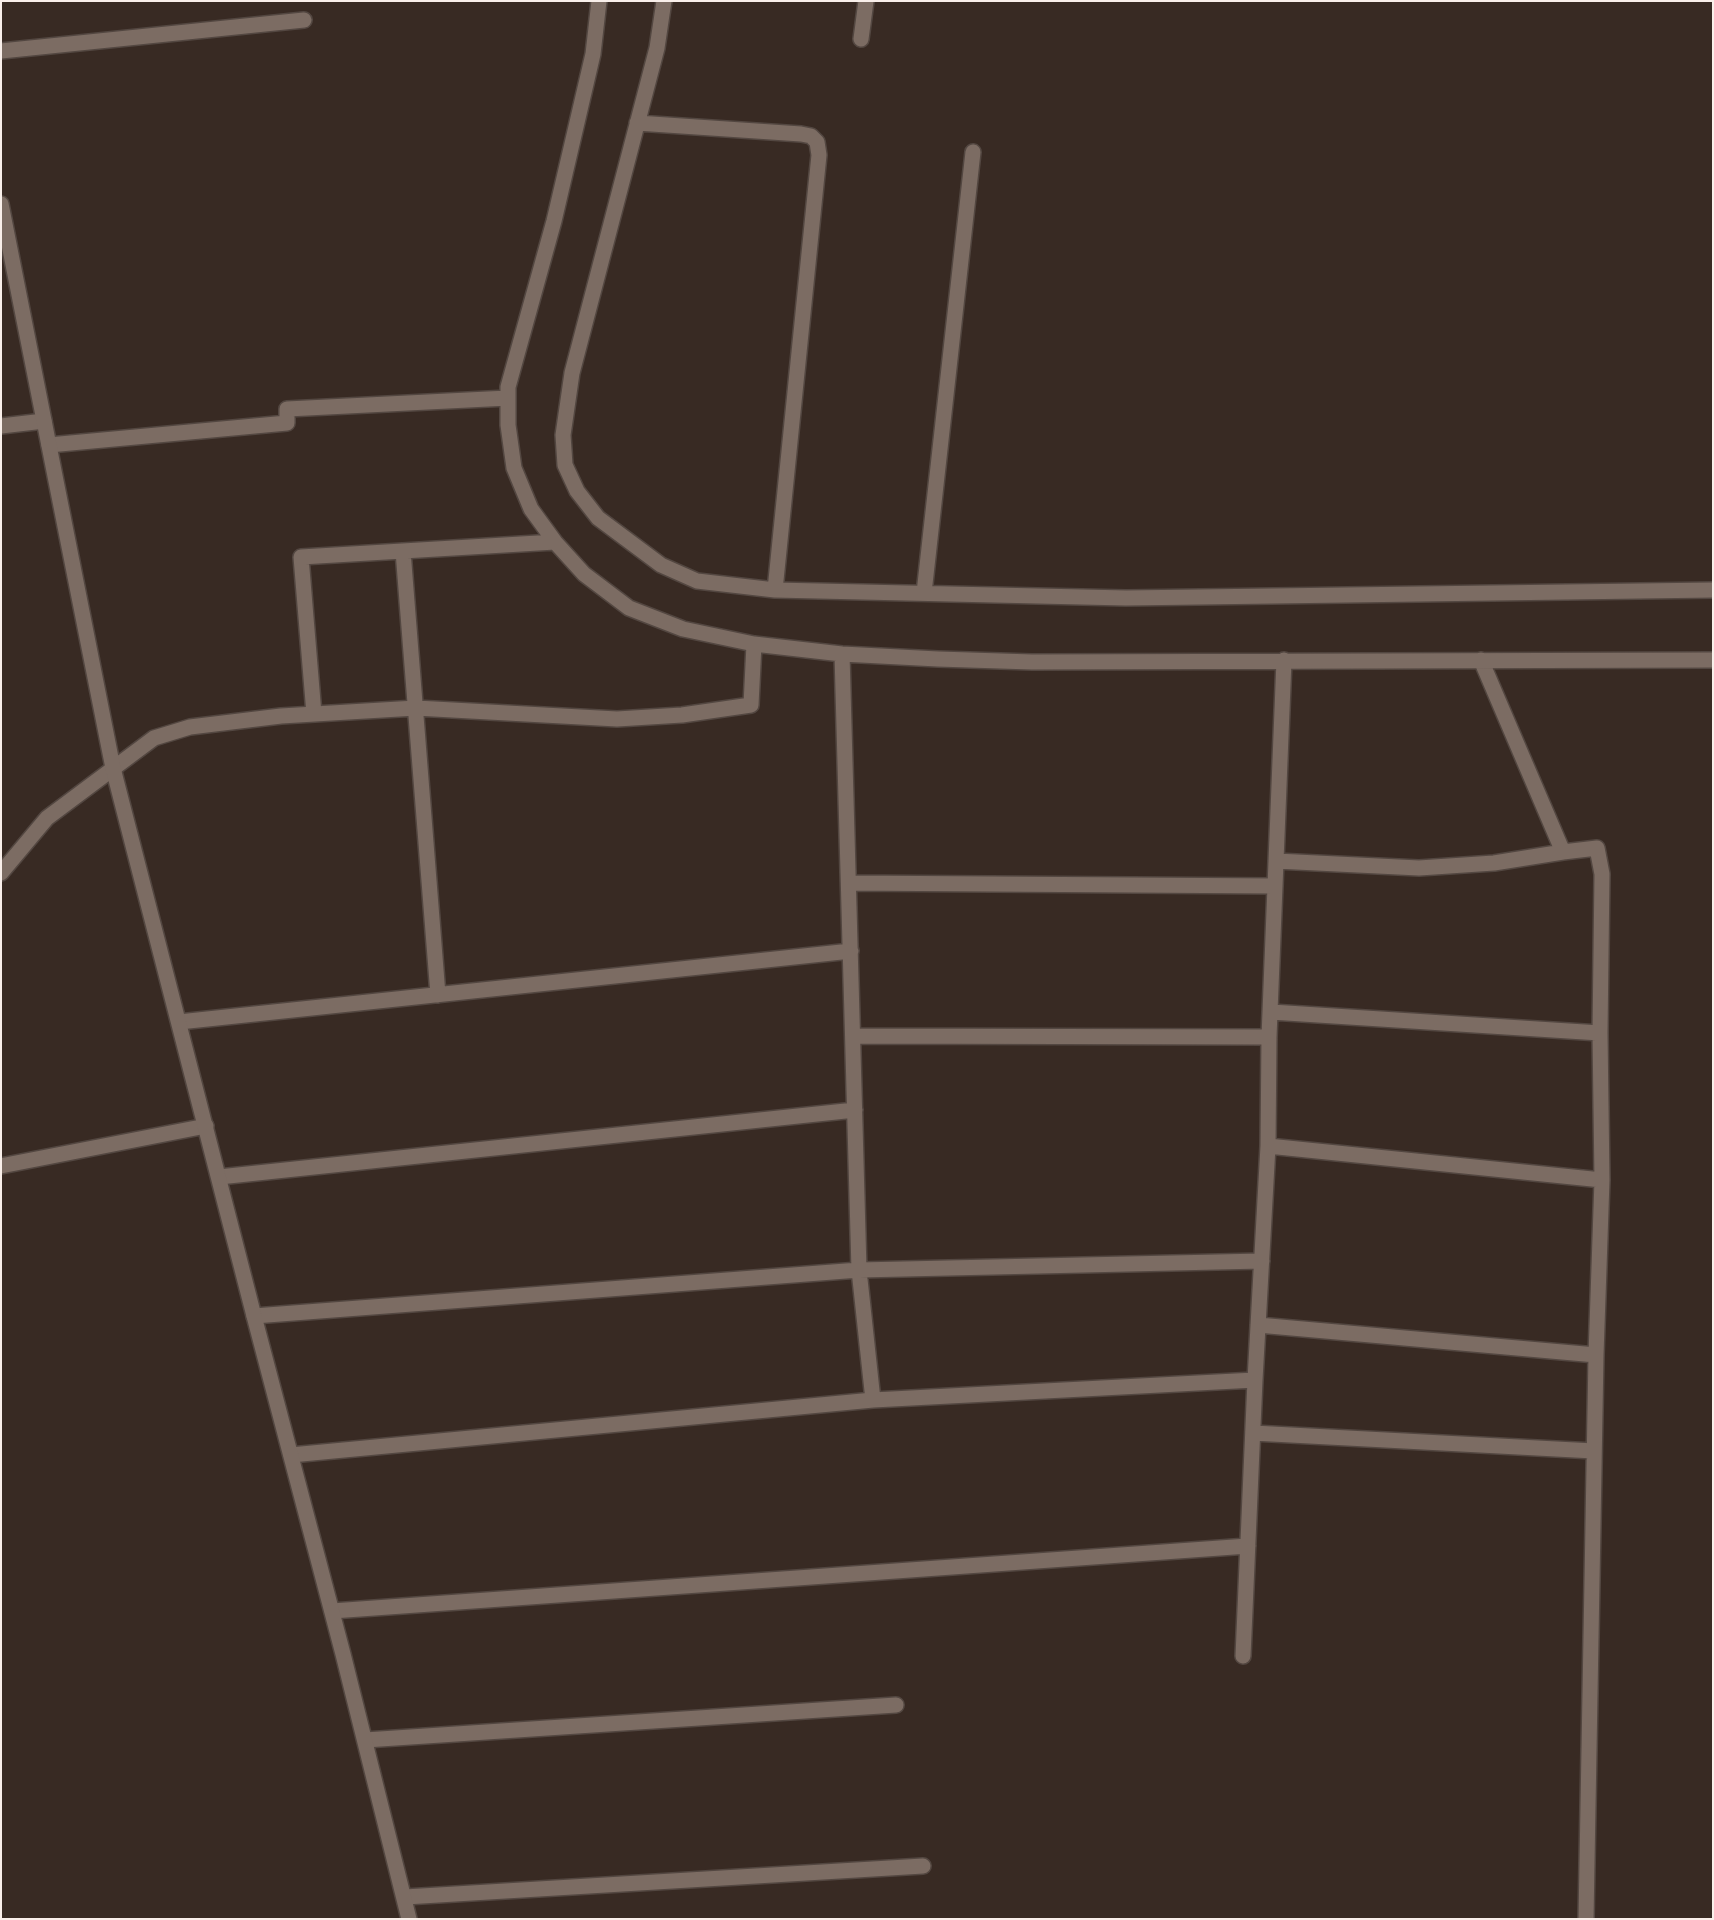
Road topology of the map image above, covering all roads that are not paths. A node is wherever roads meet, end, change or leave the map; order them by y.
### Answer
1 (599, 1) edge
2 (664, 1) edge
3 (866, 1) edge
4 (304, 20) dead end
5 (861, 39) dead end
6 (1, 51) edge
7 (637, 123) junction
8 (973, 152) dead end
9 (1, 204) edge
10 (7, 264) edge
11 (508, 398) junction
12 (44, 421) junction
13 (1, 426) edge
14 (49, 445) junction
15 (555, 542) junction
16 (403, 551) junction
17 (775, 590) junction
18 (1713, 590) edge
19 (924, 593) junction
20 (754, 644) junction
21 (842, 654) junction
22 (1284, 660) junction
23 (1481, 660) junction
24 (1713, 660) edge
25 (416, 708) junction
26 (314, 714) junction
27 (114, 768) junction
28 (1563, 852) junction
29 (1276, 861) junction
30 (1, 873) edge
31 (849, 883) junction
32 (1275, 886) junction
33 (851, 951) junction
34 (438, 995) junction
35 (1270, 1012) junction
36 (179, 1022) junction
37 (1600, 1033) junction
38 (853, 1036) junction
39 (1269, 1037) junction
40 (855, 1110) junction
41 (206, 1126) junction
42 (1268, 1146) junction
43 (1, 1166) edge
44 (219, 1177) junction
45 (1602, 1180) junction
46 (1262, 1261) junction
47 (859, 1270) junction
48 (254, 1316) junction
49 (1258, 1325) junction
50 (1596, 1355) junction
51 (1255, 1380) junction
52 (874, 1400) junction
53 (1253, 1434) junction
54 (1594, 1451) junction
55 (291, 1455) junction
56 (1248, 1546) junction
57 (332, 1611) junction
58 (1243, 1656) dead end
59 (896, 1705) dead end
60 (365, 1740) junction
61 (923, 1866) dead end
62 (405, 1898) junction
63 (410, 1919) edge
64 (1586, 1919) edge

1 - 11 street
2 - 7 street
3 - 5 street
4 - 6 street
7 - 17 street
7 - 17 street
8 - 19 street
9 - 10 street
10 - 12 street
11 - 14 street
11 - 15 street
12 - 13 street
12 - 14 street
14 - 27 street
15 - 16 street
15 - 20 street
16 - 25 street
16 - 26 street
17 - 19 street
18 - 19 street
20 - 21 street
20 - 25 street
21 - 22 street
21 - 31 street
22 - 23 street
22 - 29 street
23 - 24 street
23 - 28 street
25 - 26 street
25 - 34 street
26 - 27 street
27 - 30 street
27 - 36 street
28 - 29 street
28 - 37 street
29 - 32 street
31 - 32 street
31 - 33 street
32 - 35 street
33 - 34 street
33 - 38 street
34 - 36 street
35 - 37 street
35 - 39 street
36 - 41 street
37 - 45 street
38 - 39 street
38 - 40 street
39 - 42 street
40 - 44 street
40 - 47 street
41 - 43 street
41 - 44 street
42 - 45 street
42 - 46 street
44 - 48 street
45 - 50 street
46 - 47 street
46 - 49 street
47 - 48 street
47 - 52 street
48 - 55 street
49 - 50 street
49 - 51 street
50 - 54 street
51 - 52 street
51 - 53 street
52 - 55 street
53 - 54 street
53 - 56 street
54 - 64 street
55 - 57 street
56 - 57 street
56 - 58 street
57 - 60 street
59 - 60 street
60 - 62 street
61 - 62 street
62 - 63 street

